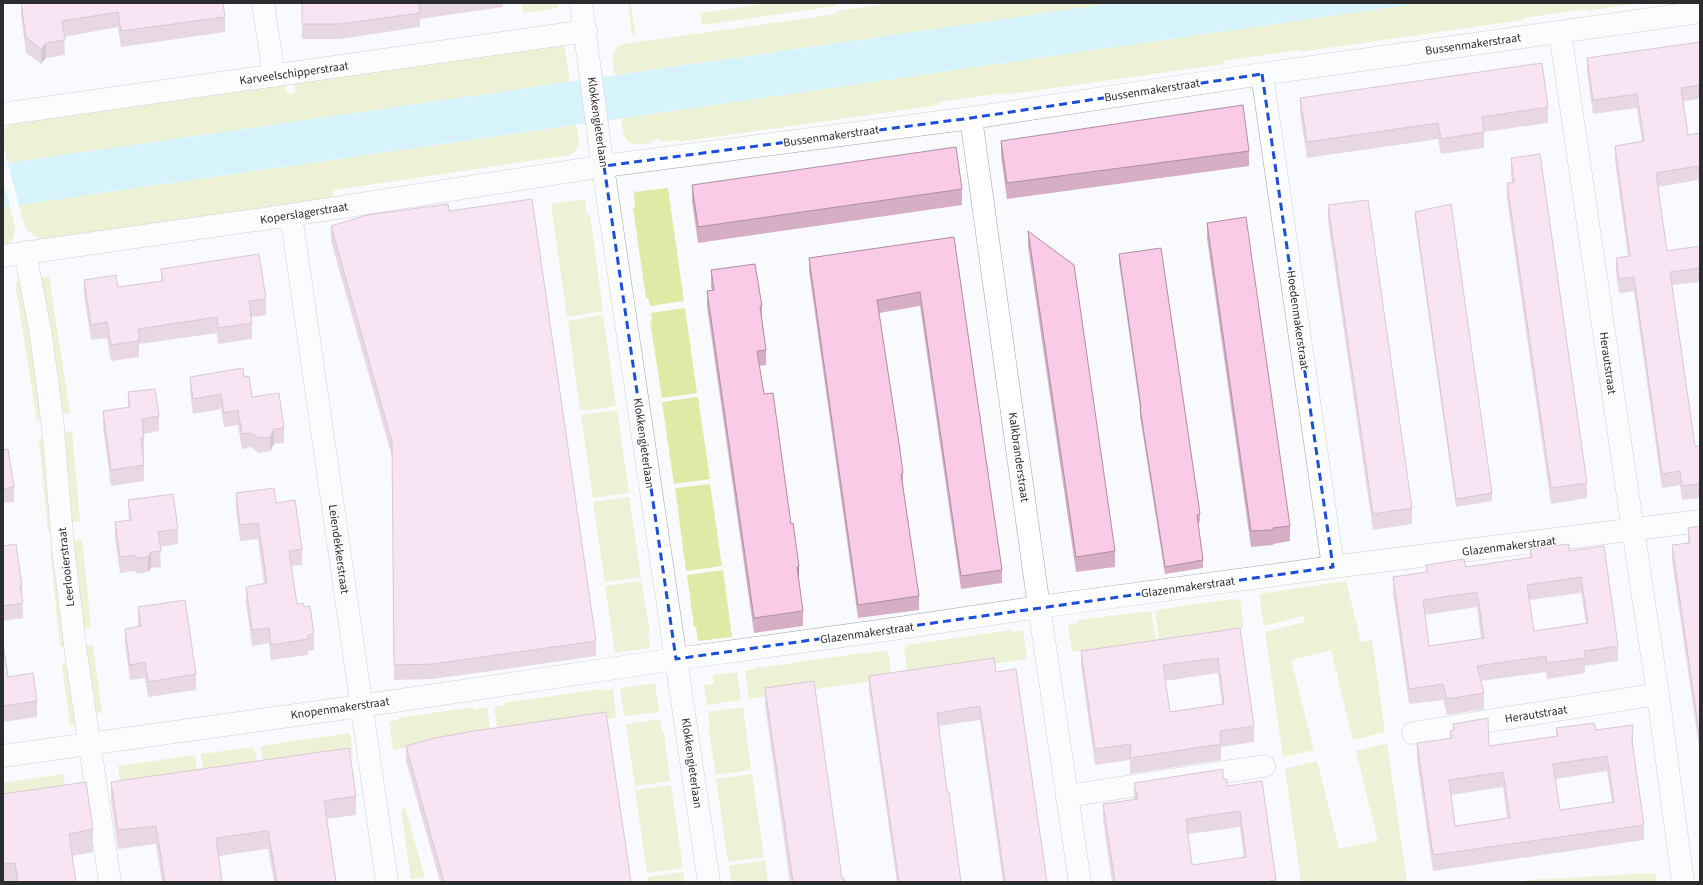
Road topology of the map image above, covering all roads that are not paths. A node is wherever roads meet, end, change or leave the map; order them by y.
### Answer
1 (263, 3) edge
2 (581, 3) edge
3 (1700, 12) edge
4 (586, 31) junction
5 (1560, 32) junction
6 (1262, 74) junction
7 (274, 76) junction
8 (3, 114) edge
9 (972, 118) junction
10 (602, 156) junction
11 (291, 215) junction
12 (25, 252) junction
13 (3, 256) edge
14 (1700, 521) edge
15 (1633, 530) junction
16 (1334, 567) junction
17 (1039, 607) junction
18 (676, 659) junction
19 (1658, 694) junction
20 (361, 706) junction
21 (1413, 734) dead end
22 (90, 743) junction
23 (3, 756) edge
24 (1264, 766) dead end
25 (1067, 796) junction
26 (110, 882) edge
27 (387, 882) edge
28 (709, 882) edge
29 (1080, 882) edge
30 (1683, 882) edge

1 - 7 street
2 - 4 street, Klokkengieterlaan
3 - 5 street, Bussenmakerstraat
4 - 7 street, Karveelschipperstraat
4 - 10 street, Klokkengieterlaan
5 - 6 street, Bussenmakerstraat
5 - 15 street, Herautstraat
6 - 9 street, Bussenmakerstraat
6 - 16 street, Hoedenmakerstraat
7 - 8 street, Karveelschipperstraat
9 - 10 street, Bussenmakerstraat
9 - 17 street, Kalkbranderstraat
10 - 11 street, Koperslagerstraat
10 - 18 street, Klokkengieterlaan
11 - 12 street, Koperslagerstraat
11 - 20 street, Leiendekkerstraat
12 - 13 street, Koperslagerstraat
12 - 22 street, Leerlooierstraat
14 - 15 street, Glazenmakerstraat
15 - 16 street, Glazenmakerstraat
15 - 19 street, Herautstraat
16 - 17 street, Glazenmakerstraat
17 - 18 street, Glazenmakerstraat
17 - 25 street, Kalkbranderstraat
18 - 20 street, Knopenmakerstraat
18 - 28 street, Klokkengieterlaan
19 - 21 street, Herautstraat
19 - 30 street, Herautstraat
20 - 22 street, Knopenmakerstraat
20 - 27 street, Leiendekkerstraat
22 - 23 street, Knopenmakerstraat
22 - 26 street, Leerlooierstraat
24 - 25 street
25 - 29 street, Kalkbranderstraat

